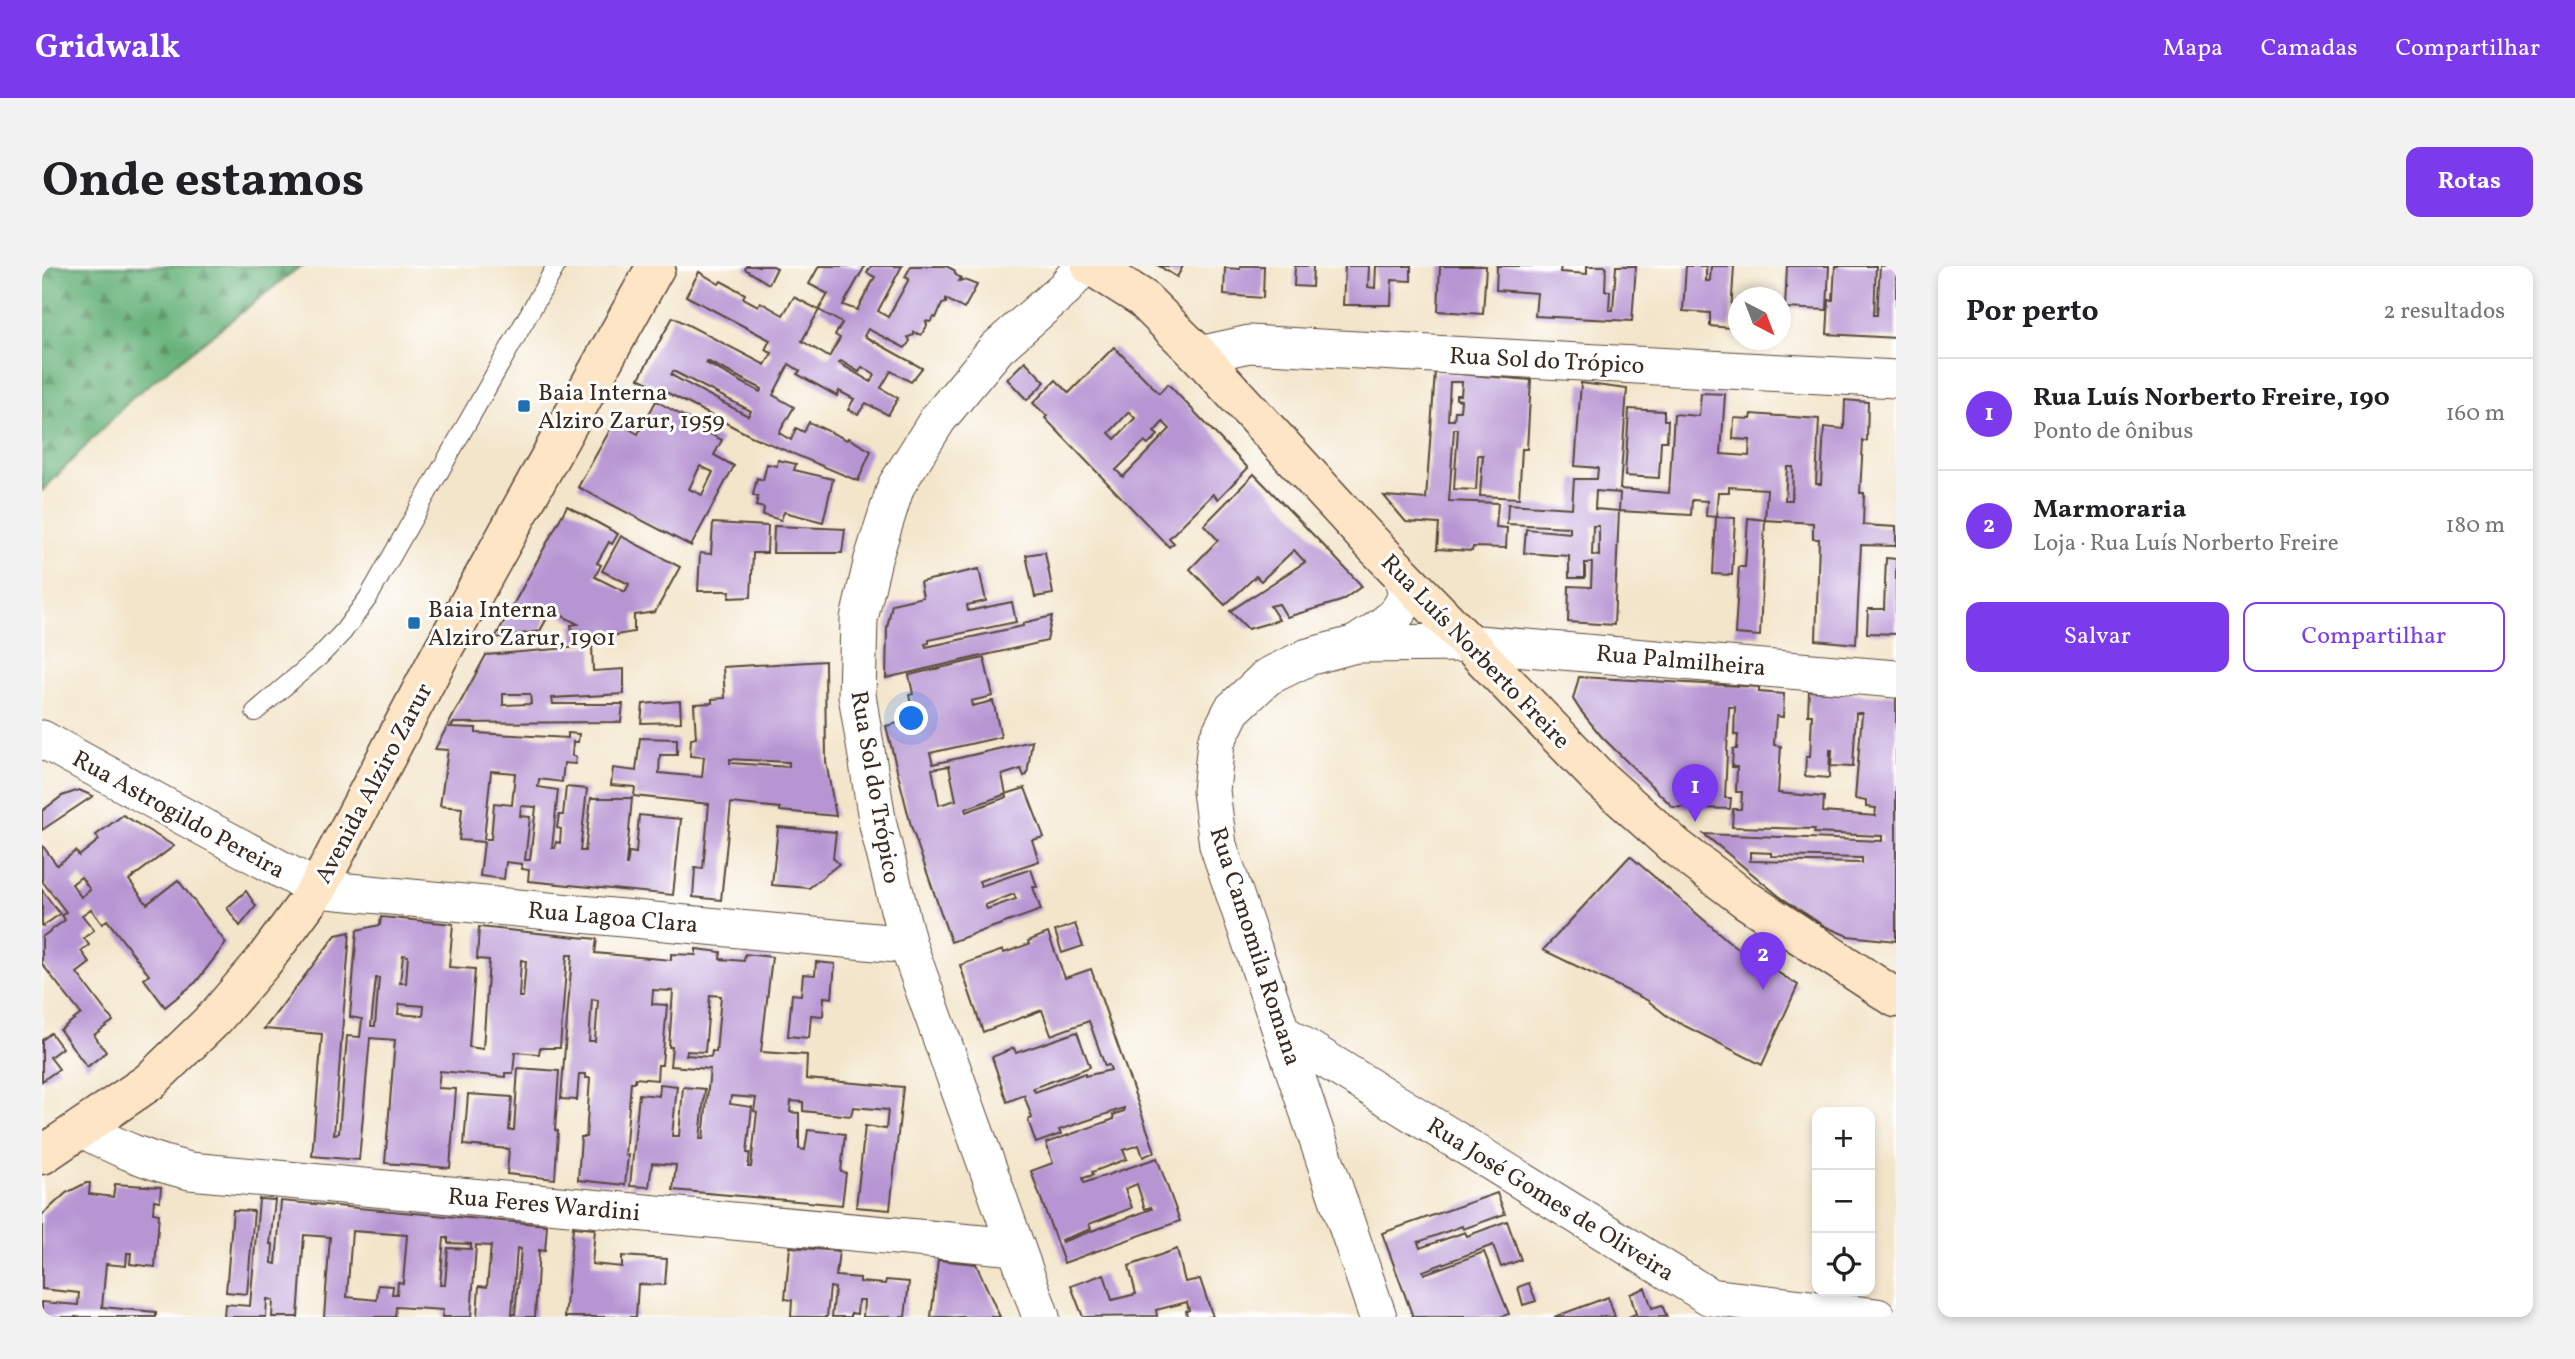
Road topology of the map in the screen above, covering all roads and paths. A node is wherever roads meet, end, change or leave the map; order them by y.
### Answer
1 (556, 266) edge
2 (656, 266) edge
3 (1083, 266) edge
4 (1091, 266) edge
5 (1199, 355) junction
6 (1896, 379) edge
7 (1402, 576) junction
8 (1466, 643) junction
9 (1356, 644) junction
10 (1548, 650) junction
11 (1896, 679) edge
12 (1533, 711) junction
13 (255, 712) dead end
14 (44, 744) edge
15 (317, 889) junction
16 (908, 945) junction
17 (1896, 998) edge
18 (1284, 1034) junction
19 (81, 1128) junction
20 (42, 1155) edge
21 (1015, 1247) junction
22 (1713, 1307) edge
23 (1041, 1317) edge
24 (1378, 1317) edge
25 (1877, 1317) edge

1 - 13 lane
2 - 15 main road, Avenida Alziro Zarur
3 - 16 street, Rua Sol do Trópico
4 - 5 main road, Rua Luís Norberto Freire
5 - 6 street, Rua Sol do Trópico
5 - 7 main road, Rua Luís Norberto Freire
7 - 8 main road, Rua Luís Norberto Freire
7 - 9 street, Rua Camomila Romana
8 - 9 street, Rua Camomila Romana
8 - 10 street, Rua Palmilheira
8 - 12 main road, Rua Luís Norberto Freire
9 - 18 street, Rua Camomila Romana
10 - 11 street, Rua Palmilheira
10 - 12 street
12 - 17 main road, Rua Luís Norberto Freire
14 - 15 street, Rua Astrogildo Pereira
15 - 16 street, Rua Lagoa Clara
15 - 19 main road, Avenida Alziro Zarur
16 - 21 street, Rua Sol do Trópico
18 - 22 street, Rua José Gomes de Oliveira
18 - 24 street, Rua Camomila Romana
19 - 20 main road, Avenida Alziro Zarur
19 - 21 street, Rua Feres Wardini
21 - 23 street, Rua Sol do Trópico
22 - 25 street, Rua José Gomes de Oliveira

